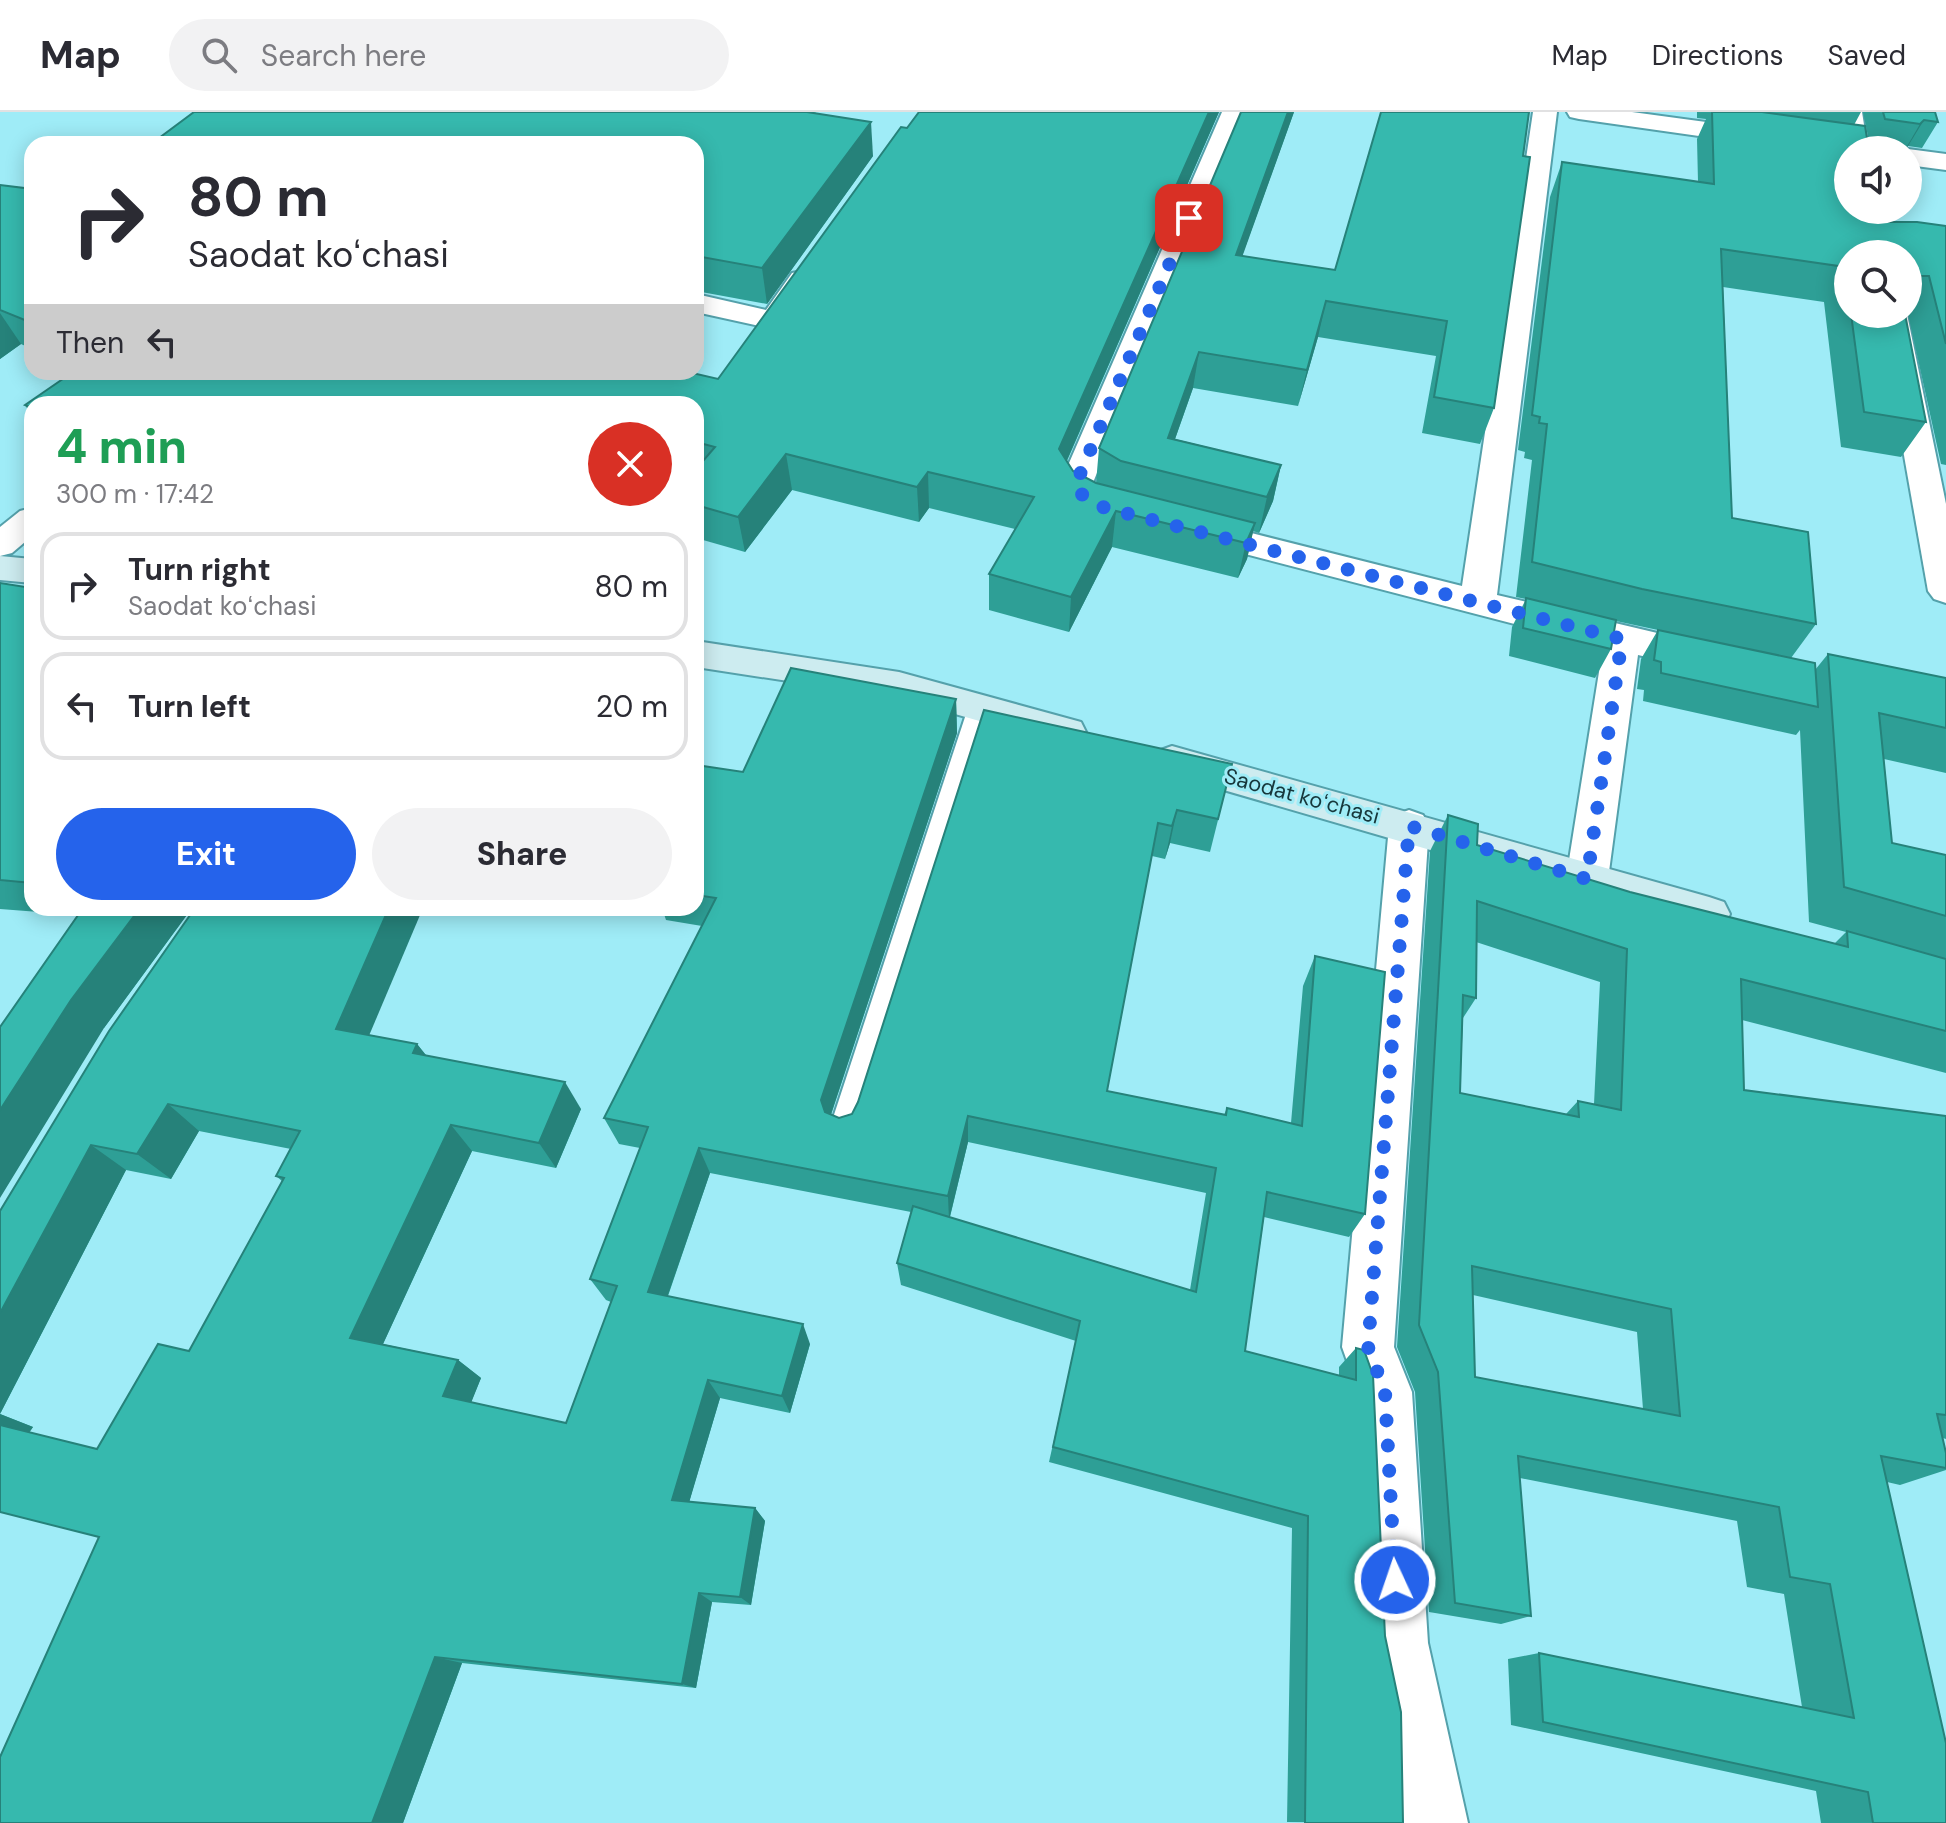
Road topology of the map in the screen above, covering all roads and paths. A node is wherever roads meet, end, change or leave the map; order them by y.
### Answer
1 (1234, 112) edge
2 (1545, 112) edge
3 (1579, 112) edge
4 (1854, 112) edge
5 (1857, 136) edge
6 (1834, 147) edge
7 (1922, 159) edge
8 (1946, 162) edge
9 (819, 255) edge
10 (704, 305) edge
11 (1896, 328) edge
12 (24, 526) edge
13 (0, 545) edge
14 (0, 568) edge
15 (24, 570) edge
16 (1946, 591) edge
17 (1478, 601) junction
18 (1622, 639) junction
19 (704, 655) edge
20 (1746, 666) edge
21 (980, 708) junction
22 (1409, 826) junction
23 (1587, 879) junction
24 (1737, 922) edge
25 (845, 1127) edge
26 (1436, 1823) edge

1 - 17 street
2 - 17 street
3 - 6 street
4 - 5 lane
7 - 8 street
9 - 10 street
11 - 16 street
12 - 13 street
14 - 15 street
17 - 18 street
18 - 20 street
18 - 23 street
19 - 21 street, Saodat koʻchasi
21 - 22 street, Saodat koʻchasi
21 - 25 lane
22 - 23 street, Saodat koʻchasi
22 - 26 street
23 - 24 street, Saodat koʻchasi

